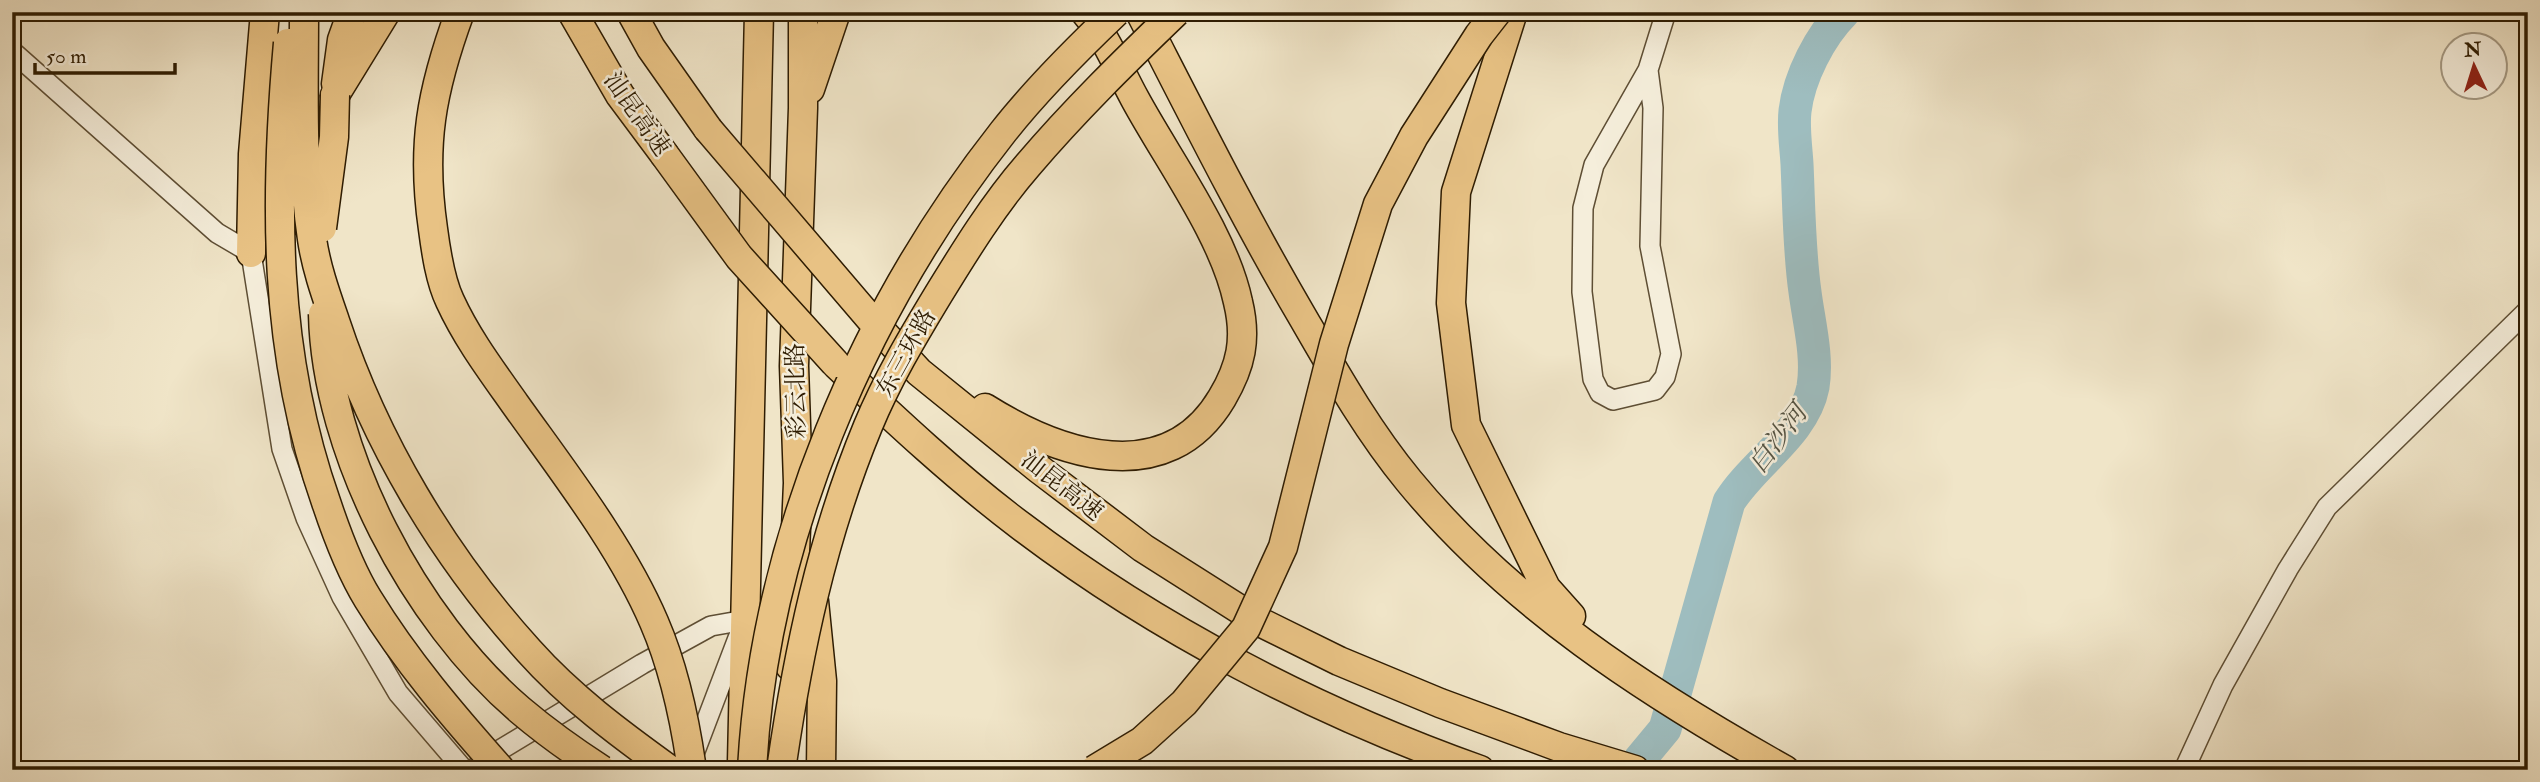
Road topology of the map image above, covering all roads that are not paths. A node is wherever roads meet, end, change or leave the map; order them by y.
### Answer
1 (265, 12) edge
2 (291, 12) edge
3 (304, 12) edge
4 (352, 12) edge
5 (386, 12) edge
6 (460, 12) edge
7 (572, 12) edge
8 (631, 12) edge
9 (757, 12) edge
10 (836, 12) edge
11 (1085, 12) edge
12 (1116, 12) edge
13 (1140, 12) edge
14 (1176, 12) edge
15 (1497, 12) edge
16 (1513, 12) edge
17 (1666, 12) edge
18 (803, 13) edge
19 (12, 51) edge
20 (1648, 70) junction
21 (335, 95) junction
22 (803, 108) junction
23 (251, 253) junction
24 (2528, 310) edge
25 (905, 358) junction
26 (797, 483) junction
27 (745, 620) junction
28 (1614, 666) junction
29 (466, 770) edge
30 (502, 770) edge
31 (602, 770) edge
32 (670, 770) edge
33 (691, 770) edge
34 (741, 770) edge
35 (752, 770) edge
36 (781, 770) edge
37 (788, 770) edge
38 (821, 770) edge
39 (1094, 770) edge
40 (1480, 770) edge
41 (1635, 770) edge
42 (1785, 770) edge
43 (2183, 770) edge

1 - 23 highway
2 - 30 highway, bridge
3 - 32 highway, bridge
4 - 21 highway
5 - 21 highway
6 - 33 highway, bridge
7 - 40 highway, 汕昆高速, bridge
8 - 25 highway, 汕昆高速, bridge
9 - 27 highway, 彩云北路
10 - 22 highway
11 - 25 highway
12 - 35 highway, 东三环路, bridge
13 - 28 highway
14 - 36 highway, 东三环路, bridge
15 - 39 highway, bridge
16 - 28 highway
17 - 20 street
18 - 22 highway, 彩云北路
19 - 23 street
20 - 20 street
21 - 31 highway, bridge
22 - 26 highway, 彩云北路
23 - 29 street
24 - 43 street
25 - 41 highway, 汕昆高速
26 - 37 highway, 彩云北路
26 - 38 highway
27 - 29 street
27 - 33 street
27 - 34 highway, 彩云北路
28 - 42 highway

